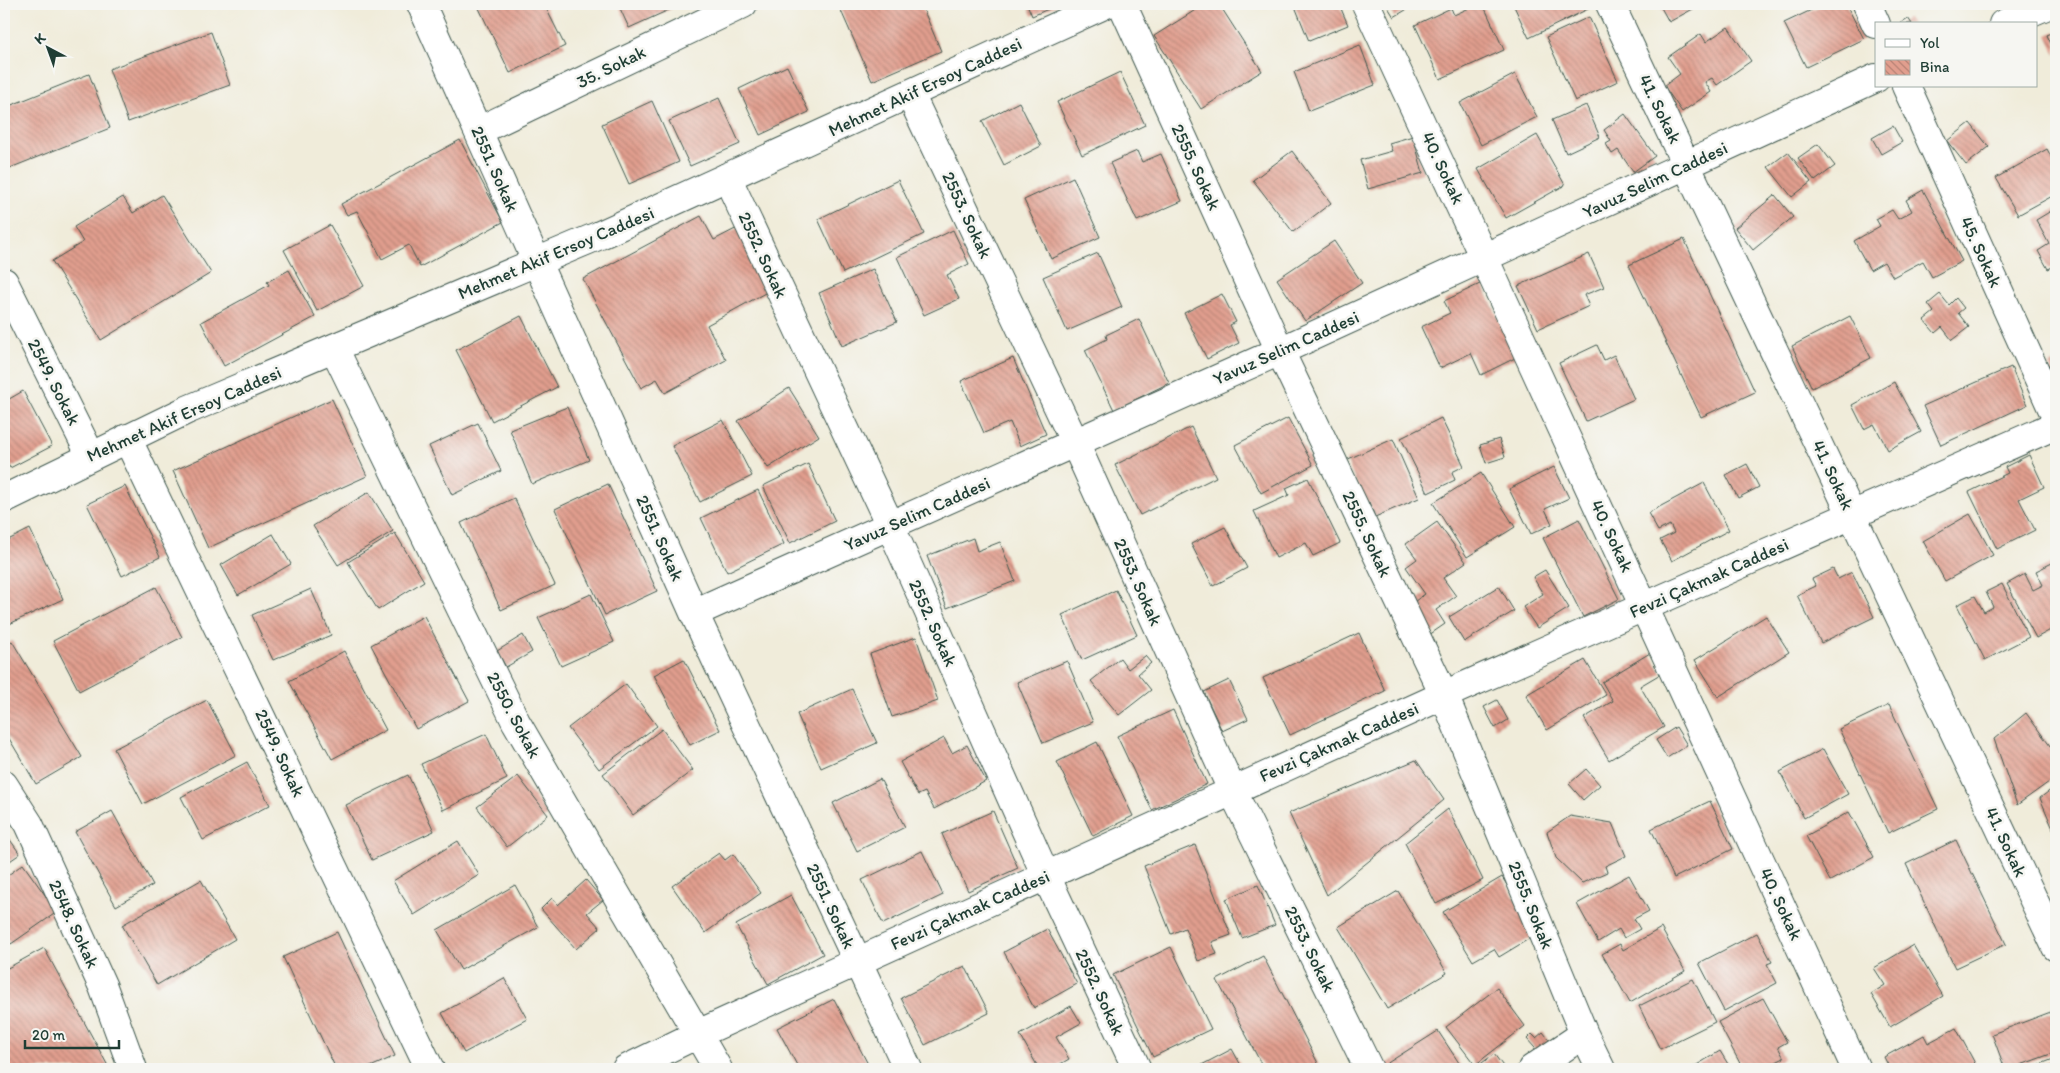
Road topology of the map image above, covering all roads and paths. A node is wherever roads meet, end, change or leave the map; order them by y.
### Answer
1 (421, 4) edge
2 (743, 4) edge
3 (1106, 4) edge
4 (1122, 4) edge
5 (1366, 4) edge
6 (1610, 4) edge
7 (1866, 4) edge
8 (2050, 4) edge
9 (1875, 22) edge
10 (2008, 22) edge
11 (1875, 78) edge
12 (1907, 88) edge
13 (910, 94) junction
14 (478, 131) junction
15 (1687, 165) junction
16 (727, 177) junction
17 (1484, 258) junction
18 (537, 262) junction
19 (4, 282) edge
20 (334, 348) junction
21 (1280, 351) junction
22 (2056, 417) edge
23 (2056, 425) edge
24 (128, 438) junction
25 (1075, 442) junction
26 (91, 456) junction
27 (4, 499) edge
28 (1852, 515) junction
29 (890, 526) junction
30 (1644, 606) junction
31 (694, 613) junction
32 (1444, 695) junction
33 (4, 785) edge
34 (1232, 790) junction
35 (1046, 876) junction
36 (2056, 947) edge
37 (857, 961) junction
38 (698, 1034) junction
39 (1584, 1034) junction
40 (134, 1069) edge
41 (430, 1069) edge
42 (626, 1069) edge
43 (718, 1069) edge
44 (908, 1069) edge
45 (1137, 1069) edge
46 (1369, 1069) edge
47 (1532, 1069) edge
48 (1601, 1069) edge
49 (1856, 1069) edge

1 - 14 street, 2551. Sokak
2 - 14 street, 35. Sokak
3 - 13 street, Mehmet Akif Ersoy Caddesi
4 - 21 street, 2555. Sokak
5 - 17 street, 40. Sokak
6 - 15 street, 41. Sokak
7 - 9 street
8 - 10 street
11 - 15 street, Yavuz Selim Caddesi
12 - 22 street, 45. Sokak
13 - 16 street, Mehmet Akif Ersoy Caddesi
13 - 25 street, 2553. Sokak
14 - 18 street, 2551. Sokak
15 - 17 street, Yavuz Selim Caddesi
15 - 28 street, 41. Sokak
16 - 18 street, Mehmet Akif Ersoy Caddesi
16 - 29 street, 2552. Sokak
17 - 21 street, Yavuz Selim Caddesi
17 - 30 street, 40. Sokak
18 - 20 street, Mehmet Akif Ersoy Caddesi
18 - 31 street, 2551. Sokak
19 - 26 street, 2549. Sokak
20 - 24 street, Mehmet Akif Ersoy Caddesi
20 - 38 street, 2550. Sokak
21 - 25 street, Yavuz Selim Caddesi
21 - 32 street, 2555. Sokak
23 - 28 street, Fevzi Çakmak Caddesi
24 - 26 street, Mehmet Akif Ersoy Caddesi
24 - 41 street, 2549. Sokak
25 - 29 street, Yavuz Selim Caddesi
25 - 34 street, 2553. Sokak
26 - 27 street, Mehmet Akif Ersoy Caddesi
28 - 30 street, Fevzi Çakmak Caddesi
28 - 36 street, 41. Sokak
29 - 31 street, Yavuz Selim Caddesi
29 - 35 street, 2552. Sokak
30 - 32 street, Fevzi Çakmak Caddesi
30 - 49 street, 40. Sokak
31 - 37 street, 2551. Sokak
32 - 34 street, Fevzi Çakmak Caddesi
32 - 39 street, 2555. Sokak
33 - 40 street, 2548. Sokak
34 - 35 street, Fevzi Çakmak Caddesi
34 - 46 street, 2553. Sokak
35 - 37 street, Fevzi Çakmak Caddesi
35 - 45 street, 2552. Sokak
37 - 38 street, Fevzi Çakmak Caddesi
37 - 44 street, 2551. Sokak
38 - 42 street, Fevzi Çakmak Caddesi
38 - 43 street, 2550. Sokak
39 - 47 street
39 - 48 street, 2555. Sokak

